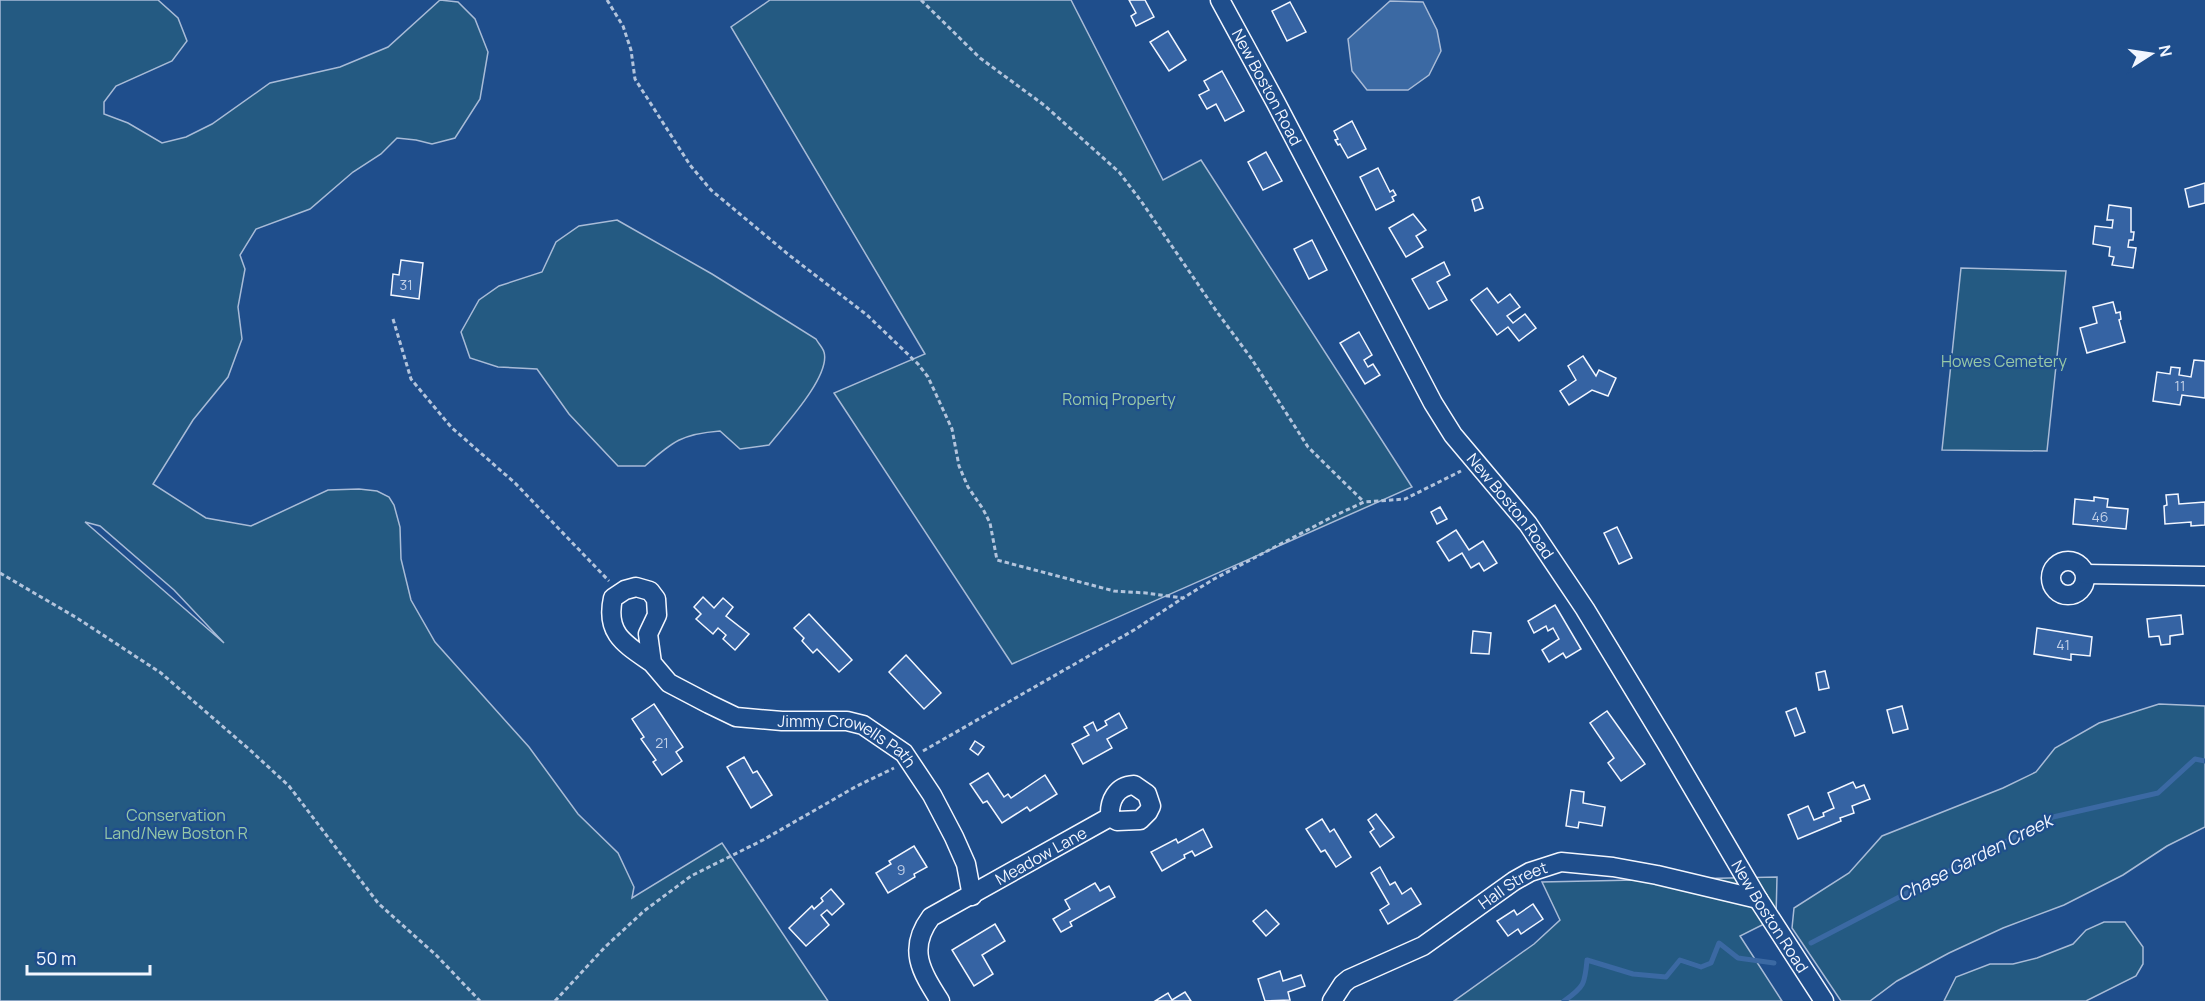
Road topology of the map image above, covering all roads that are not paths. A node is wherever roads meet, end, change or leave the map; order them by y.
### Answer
1 (1220, 0) edge
2 (2085, 574) dead end
3 (2205, 576) edge
4 (652, 663) junction
5 (1110, 817) dead end
6 (972, 896) junction
7 (1758, 899) junction
8 (940, 1001) edge
9 (1332, 1001) edge
10 (1824, 1001) edge

1 - 7 street, New Boston Road
2 - 3 street
4 - 4 street, Jimmy Crowells Path
4 - 6 street, Jimmy Crowells Path
5 - 6 street, Meadow Lane
6 - 8 street, Meadow Lane
7 - 9 street, Hall Street
7 - 10 street, New Boston Road

